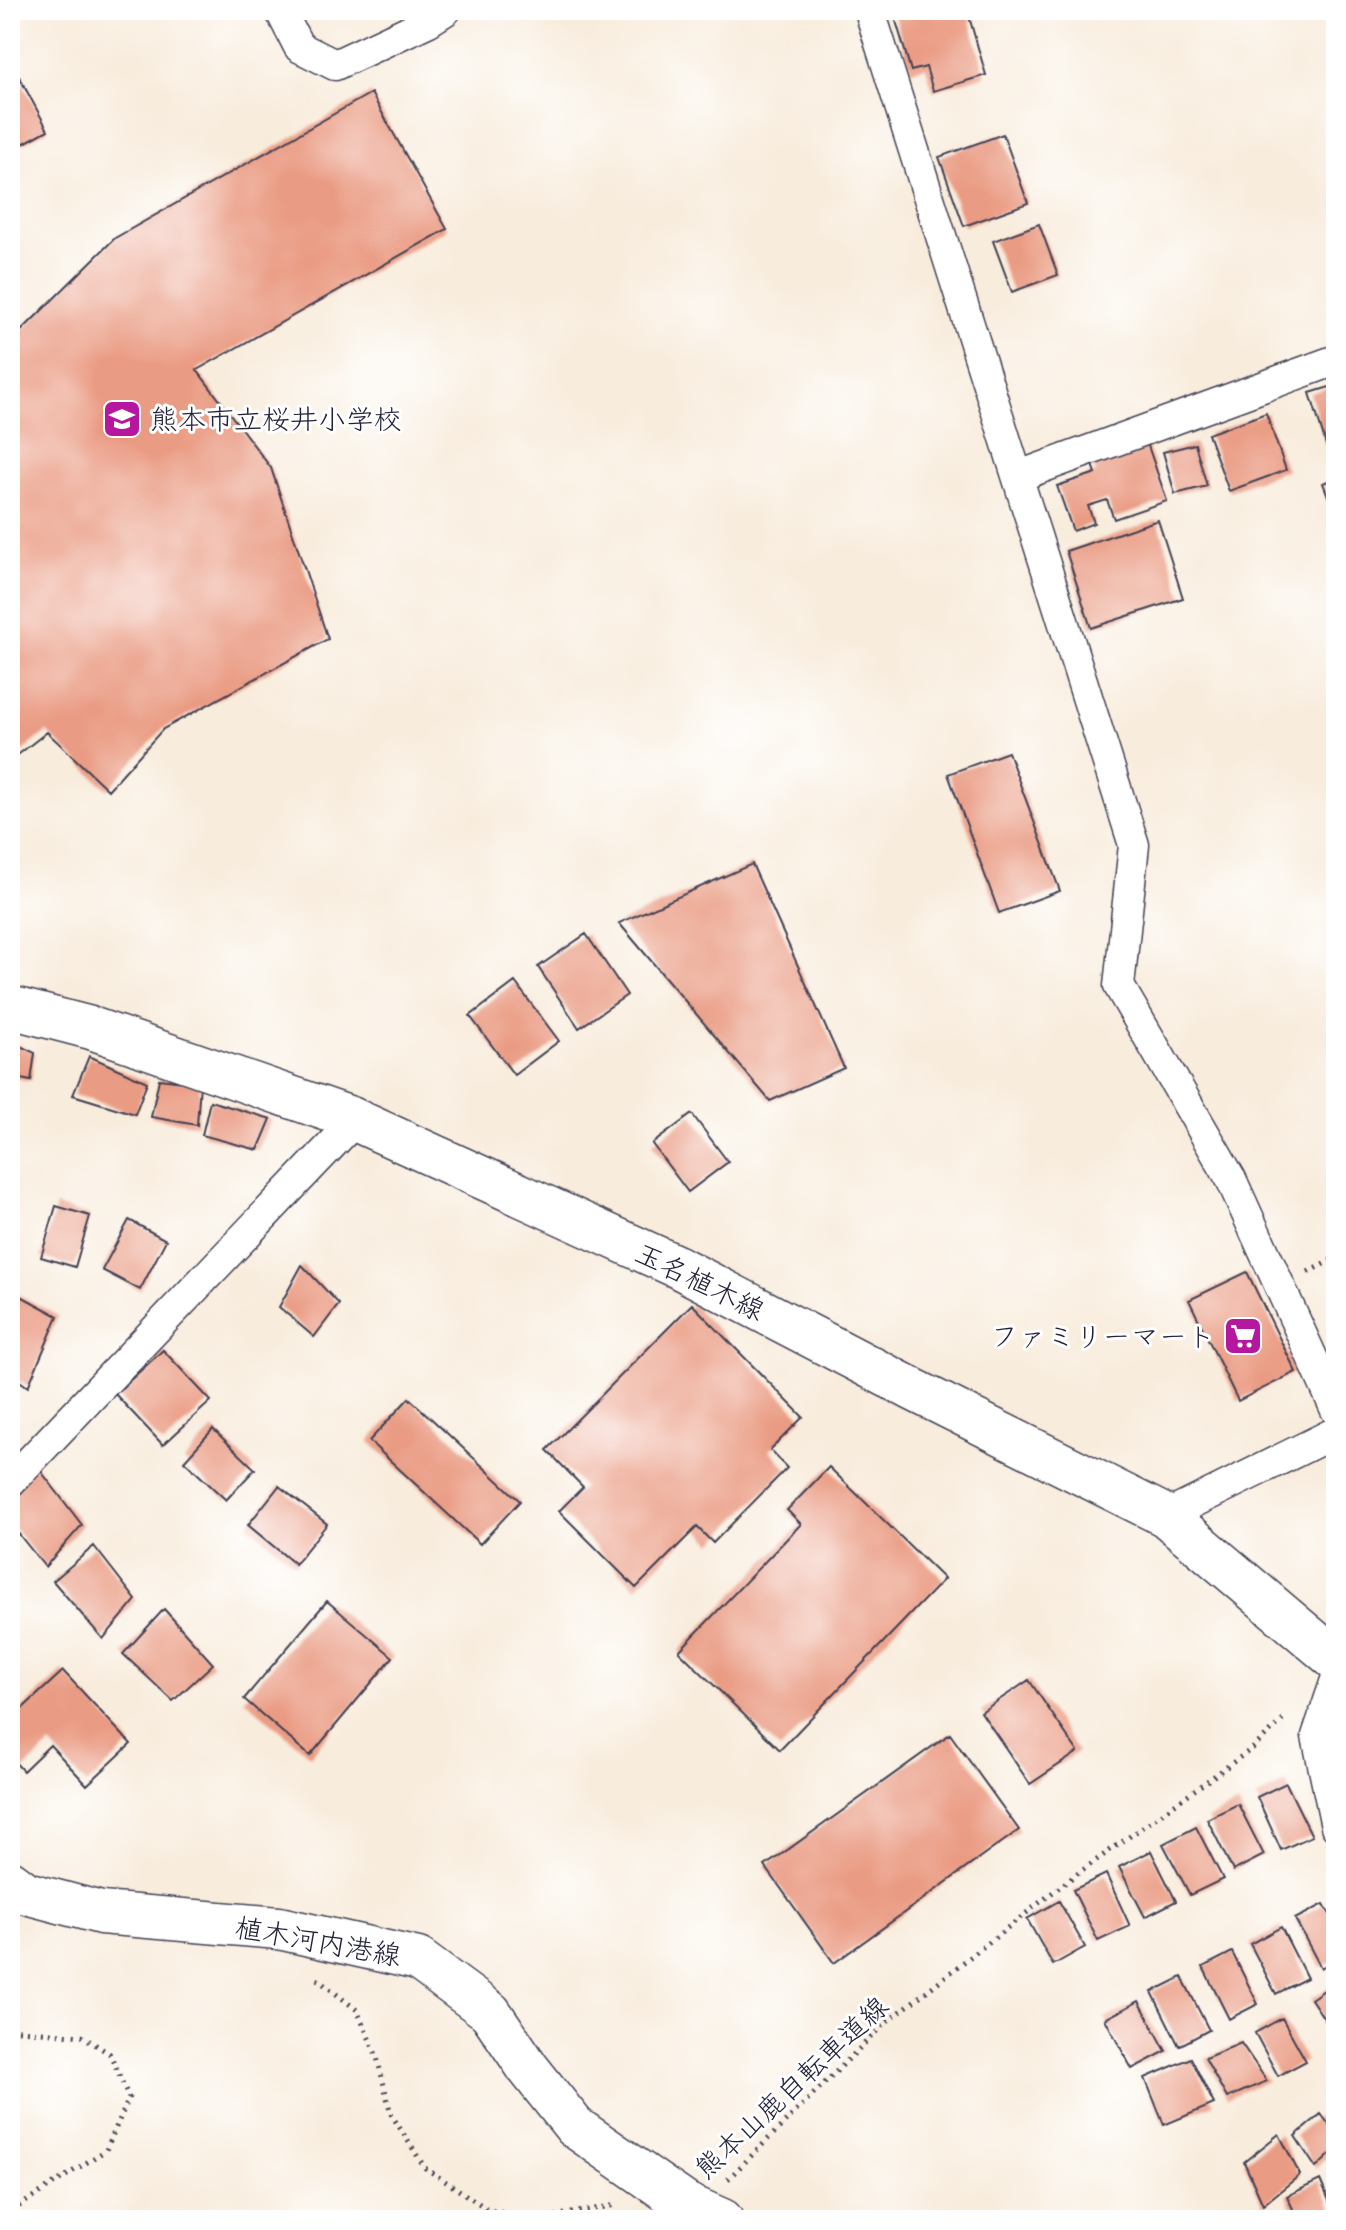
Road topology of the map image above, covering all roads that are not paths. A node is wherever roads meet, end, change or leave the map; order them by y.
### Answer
1 (280, 10) edge
2 (446, 10) edge
3 (874, 10) edge
4 (1336, 360) edge
5 (1019, 476) junction
6 (10, 1007) edge
7 (351, 1118) junction
8 (1336, 1410) edge
9 (1336, 1432) edge
10 (10, 1482) edge
11 (1166, 1516) junction
12 (1336, 1660) edge
13 (1336, 1680) edge
14 (1336, 1826) edge
15 (10, 1881) edge
16 (704, 2212) edge

1 - 2 street
3 - 5 street
4 - 5 street
5 - 8 street
6 - 7 main road, 玉名植木線
7 - 10 street
7 - 11 main road, 玉名植木線
9 - 11 street
11 - 12 main road, 玉名植木線
13 - 14 street
15 - 16 main road, 植木河内港線

